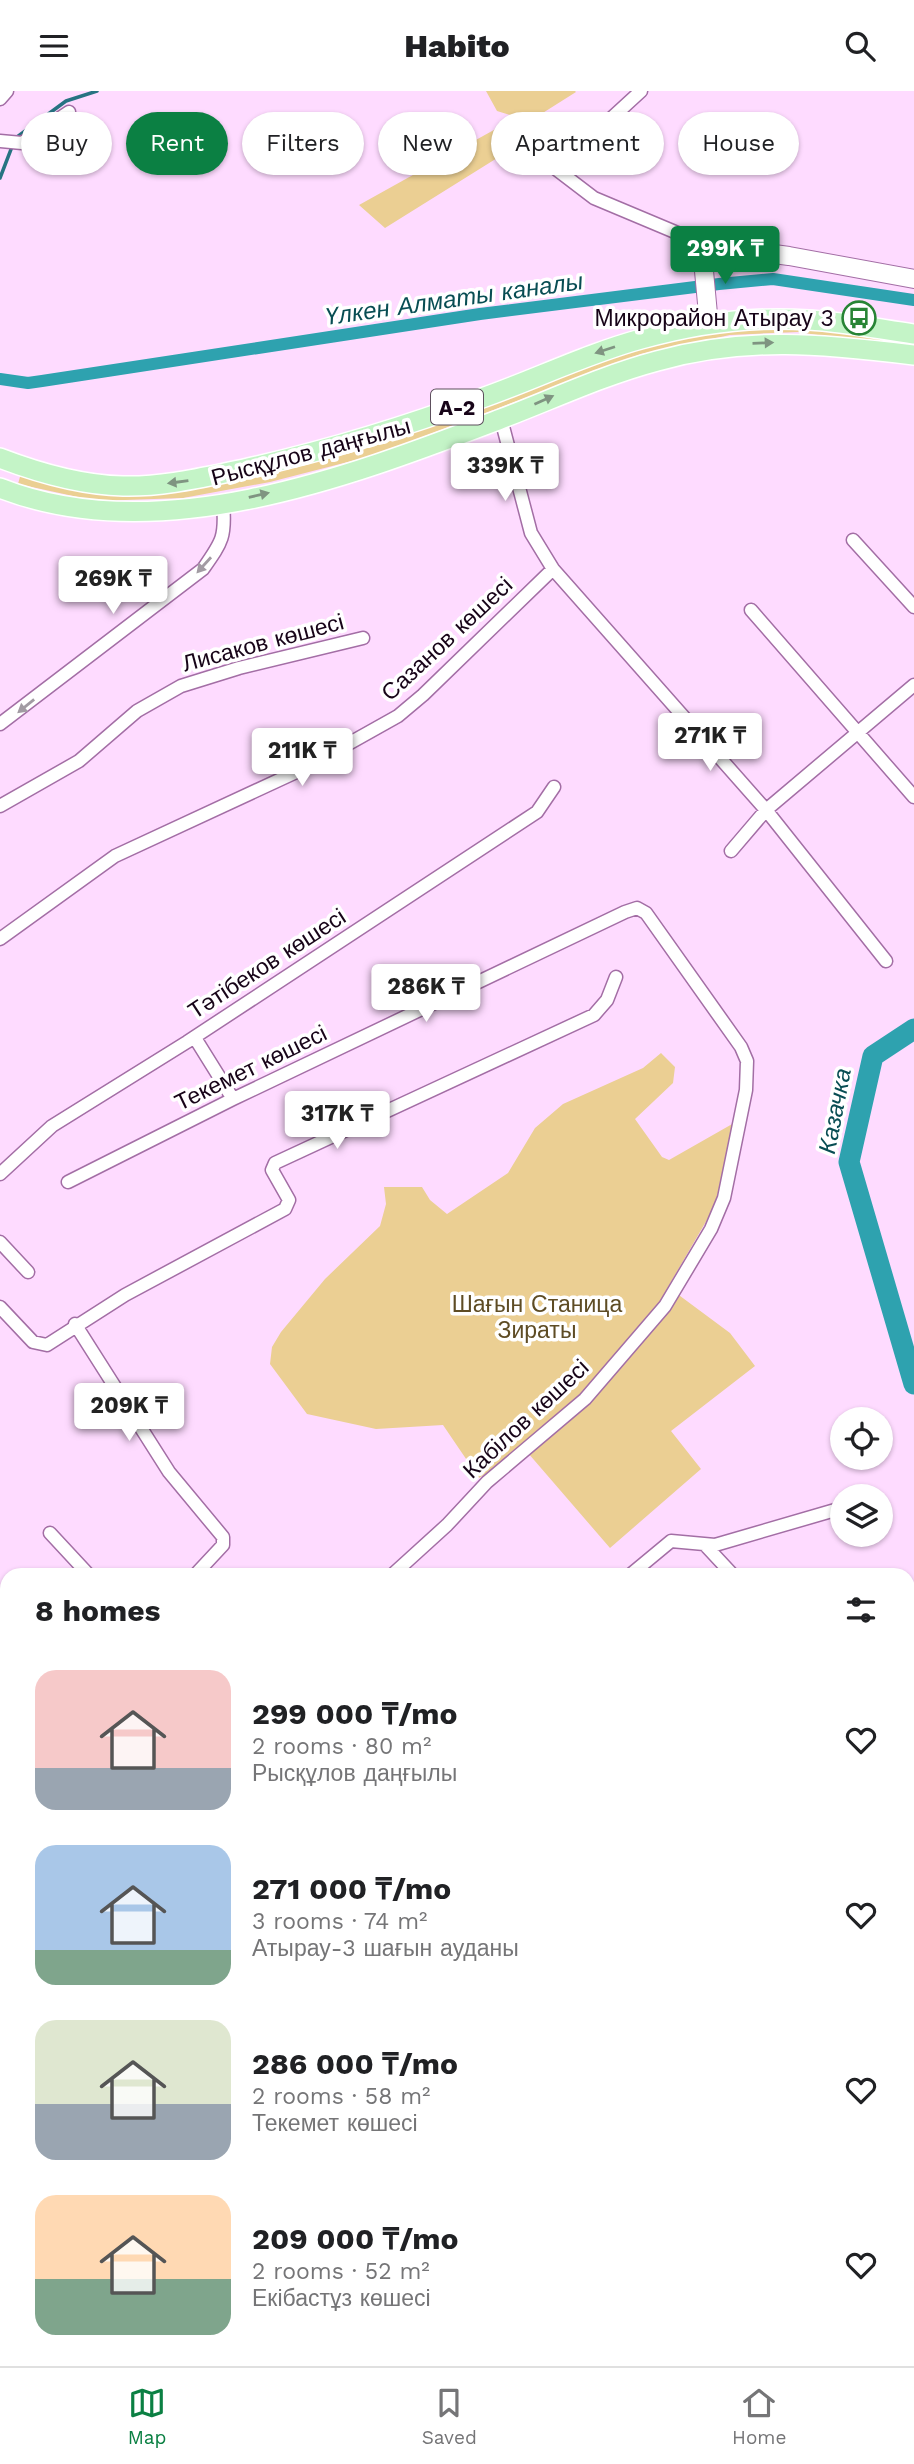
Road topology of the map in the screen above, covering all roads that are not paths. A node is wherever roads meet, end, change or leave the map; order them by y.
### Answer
1 (8, 91) edge
2 (642, 91) edge
3 (0, 99) edge
4 (3, 141) edge
5 (21, 143) edge
6 (706, 245) junction
7 (914, 279) edge
8 (709, 316) junction
9 (914, 334) edge
10 (914, 355) edge
11 (501, 419) junction
12 (0, 458) edge
13 (0, 488) edge
14 (223, 503) junction
15 (853, 540) dead end
16 (553, 569) junction
17 (914, 607) edge
18 (751, 610) dead end
19 (363, 638) dead end
20 (914, 685) edge
21 (0, 724) edge
22 (858, 733) junction
23 (554, 787) dead end
24 (914, 797) edge
25 (0, 806) edge
26 (766, 810) junction
27 (731, 851) dead end
28 (0, 939) edge
29 (886, 961) dead end
30 (616, 978) dead end
31 (195, 1038) junction
32 (741, 1047) joint
33 (233, 1099) junction
34 (0, 1174) edge
35 (68, 1182) dead end
36 (0, 1242) edge
37 (28, 1272) dead end
38 (0, 1307) edge
39 (75, 1324) junction
40 (830, 1511) edge
41 (50, 1533) dead end
42 (706, 1546) junction
43 (80, 1568) edge
44 (202, 1568) edge
45 (400, 1568) edge
46 (638, 1568) edge
47 (726, 1568) edge

1 - 3 street
2 - 6 street
4 - 5 street
6 - 7 street
6 - 8 street
8 - 9 main road, Рысқұлов даңғылы / A-2
8 -> 12 main road, Рысқұлов даңғылы / A-2
11 -> 10 main road, Рысқұлов даңғылы / A-2
14 -> 11 main road, Рысқұлов даңғылы / A-2
11 - 16 street
13 - 14 main road, Рысқұлов даңғылы / A-2
14 -> 21 street
15 - 17 street
16 - 26 street
16 - 28 street, Сазанов көшесі
18 - 22 street
19 - 25 street, Лисаков көшесі
20 - 22 street
22 - 24 street
22 - 26 street
23 - 31 street, Тәтібеков көшесі
26 - 27 street
26 - 29 street
30 - 39 street
31 - 33 street
31 - 34 street, Тәтібеков көшесі
32 - 33 street, Текемет көшесі
32 - 45 street, Кабілов көшесі
33 - 35 street, Текемет көшесі
36 - 37 street
38 - 39 street
39 - 44 street
40 - 42 street
41 - 43 street
42 - 46 street
42 - 47 street

